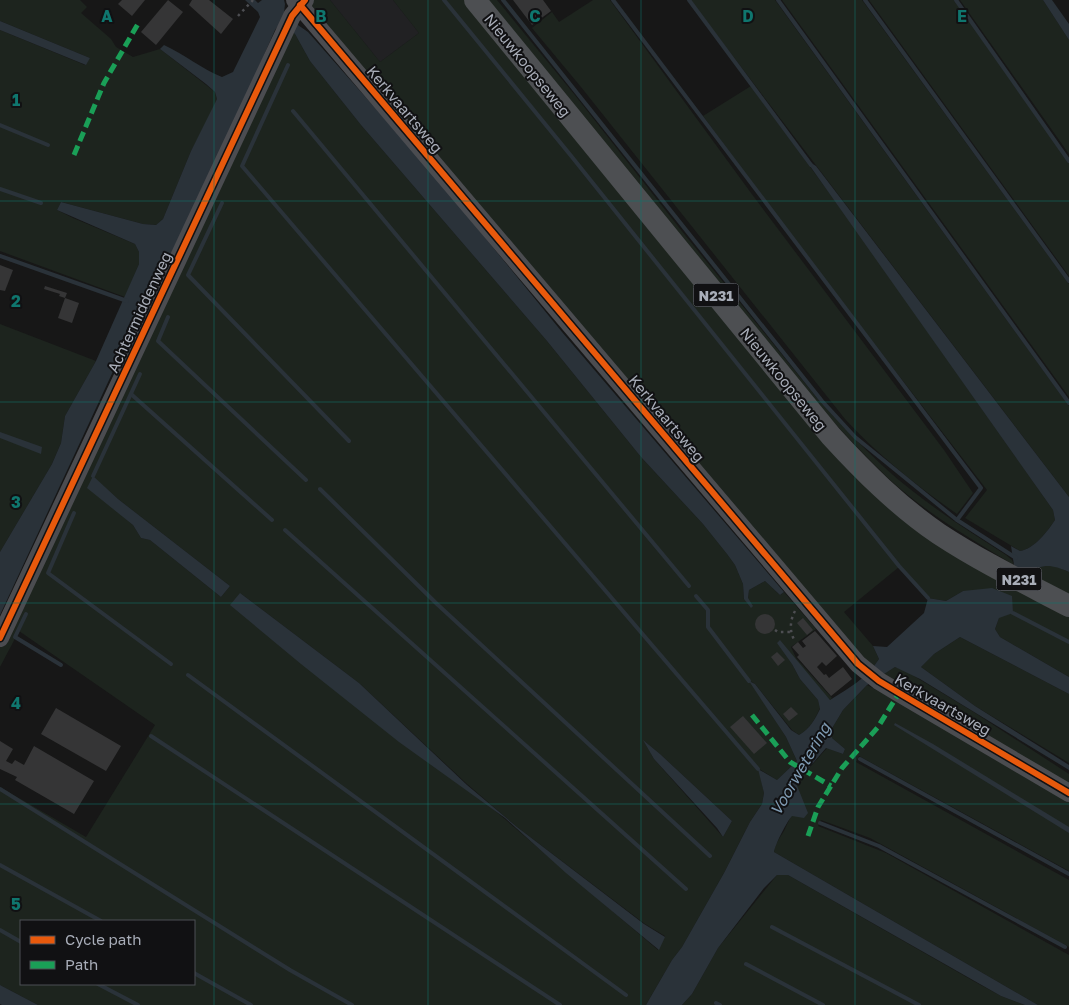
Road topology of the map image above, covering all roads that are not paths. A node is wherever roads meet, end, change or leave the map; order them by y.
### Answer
1 (475, 0) edge
2 (295, 10) edge
3 (1061, 602) edge
4 (0, 638) edge
5 (1069, 794) edge

1 - 3 main road, Nieuwkoopseweg / N231
2 - 4 street, Achtermiddenweg
2 - 5 street, Kerkvaartsweg

